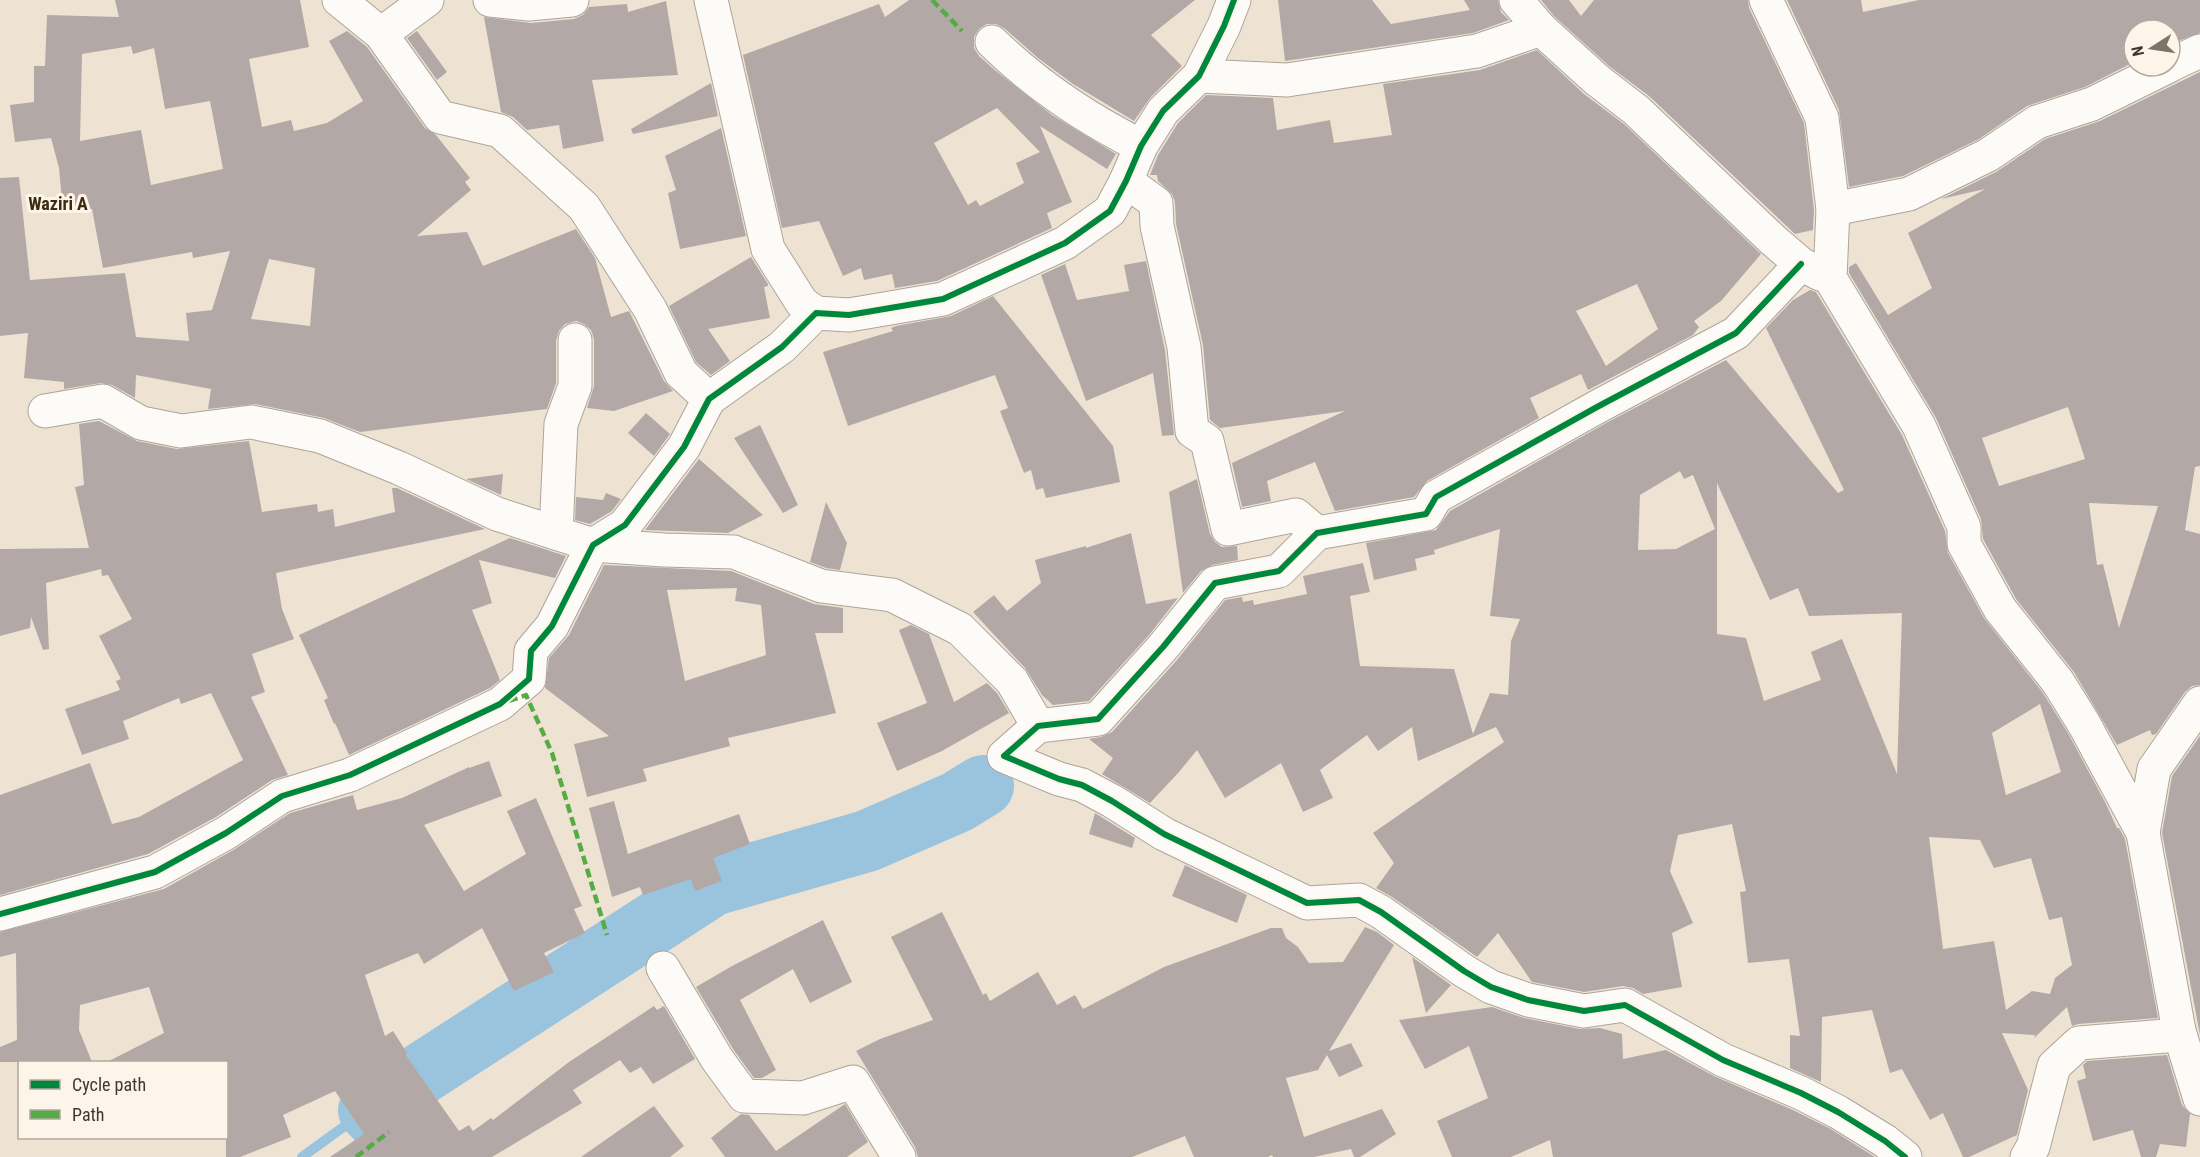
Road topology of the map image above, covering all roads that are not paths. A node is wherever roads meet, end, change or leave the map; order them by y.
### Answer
1 (339, 0) edge
2 (427, 0) edge
3 (490, 0) edge
4 (572, 0) edge
5 (711, 0) edge
6 (1234, 0) edge
7 (1516, 0) edge
8 (1766, 0) edge
9 (1541, 29) junction
10 (381, 34) junction
11 (992, 42) dead end
12 (2200, 51) edge
13 (2182, 60) edge
14 (1198, 76) junction
15 (2145, 78) edge
16 (1141, 146) junction
17 (1126, 180) junction
18 (1833, 209) junction
19 (1801, 264) junction
20 (1830, 278) junction
21 (816, 313) junction
22 (575, 340) dead end
23 (710, 399) junction
24 (45, 411) dead end
25 (556, 532) junction
26 (1317, 533) junction
27 (593, 545) junction
28 (2200, 703) edge
29 (1038, 726) junction
30 (2143, 833) junction
31 (0, 914) edge
32 (663, 968) dead end
33 (2179, 1031) junction
34 (2200, 1099) edge
35 (899, 1157) edge
36 (1905, 1157) edge
37 (2027, 1157) edge

1 - 10 street
2 - 10 street
3 - 4 street
5 - 21 street
6 - 14 street
7 - 9 street
8 - 18 street
9 - 14 street
9 - 19 street
10 - 23 street
11 - 16 street
12 - 13 street
14 - 16 street
15 - 18 street
16 - 17 street
17 - 21 street
17 - 26 street
18 - 20 street
19 - 20 street
19 - 26 street
20 - 30 street
21 - 23 street
22 - 25 street
23 - 27 street
24 - 25 street
25 - 27 street
26 - 29 street
27 - 29 street
27 - 31 street
28 - 30 street
29 - 36 street
30 - 33 street
32 - 35 street
33 - 34 street
33 - 37 street

